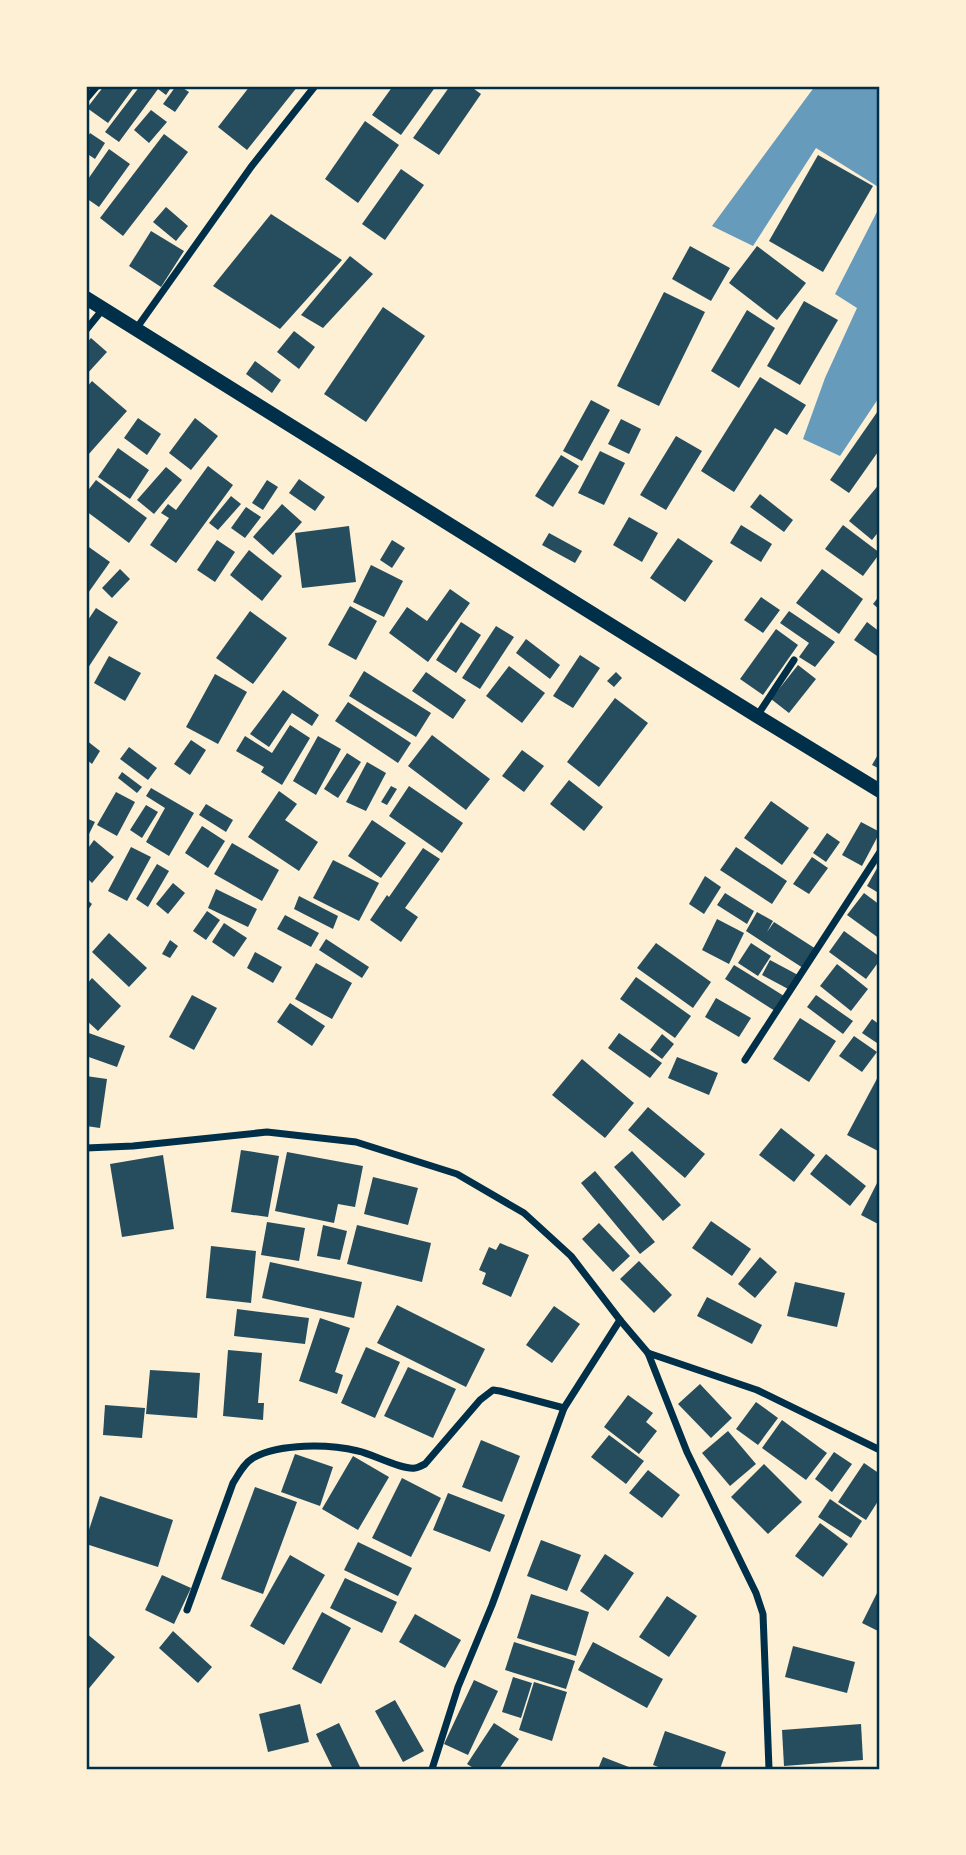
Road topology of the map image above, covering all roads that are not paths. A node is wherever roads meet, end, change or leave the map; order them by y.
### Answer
1 (97, 86) edge
2 (315, 86) edge
3 (86, 99) edge
4 (86, 298) edge
5 (103, 309) junction
6 (136, 329) junction
7 (86, 330) edge
8 (794, 660) dead end
9 (757, 716) junction
10 (880, 791) edge
11 (880, 852) edge
12 (745, 1060) dead end
13 (86, 1148) edge
14 (620, 1320) junction
15 (648, 1353) junction
16 (564, 1408) junction
17 (880, 1451) edge
18 (187, 1610) dead end
19 (432, 1769) edge
20 (769, 1769) edge

1 - 3 street
2 - 6 street
4 - 5 main road
5 - 6 main road
5 - 7 street
6 - 9 main road
8 - 9 street
9 - 10 main road
11 - 12 street
13 - 14 street
14 - 15 street
14 - 16 street
15 - 17 street
15 - 20 street
16 - 18 street
16 - 19 street

